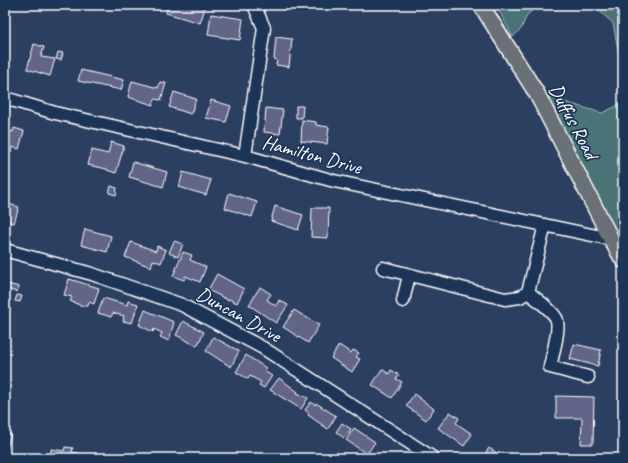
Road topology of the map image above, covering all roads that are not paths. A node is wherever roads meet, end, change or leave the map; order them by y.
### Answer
1 (254, 5) edge
2 (481, 5) edge
3 (5, 98) edge
4 (245, 156) junction
5 (545, 225) junction
6 (611, 239) junction
7 (5, 250) edge
8 (623, 260) edge
9 (383, 268) dead end
10 (409, 275) junction
11 (528, 292) junction
12 (403, 300) dead end
13 (588, 377) dead end
14 (433, 458) edge

1 - 4 street
2 - 6 main road, Duffus Road
3 - 4 street, Hamilton Drive
4 - 5 street, Hamilton Drive
5 - 6 street, Hamilton Drive
5 - 11 street
6 - 8 main road, Duffus Road
7 - 14 street, Duncan Drive
9 - 10 street
10 - 11 street
10 - 12 street
11 - 13 street

